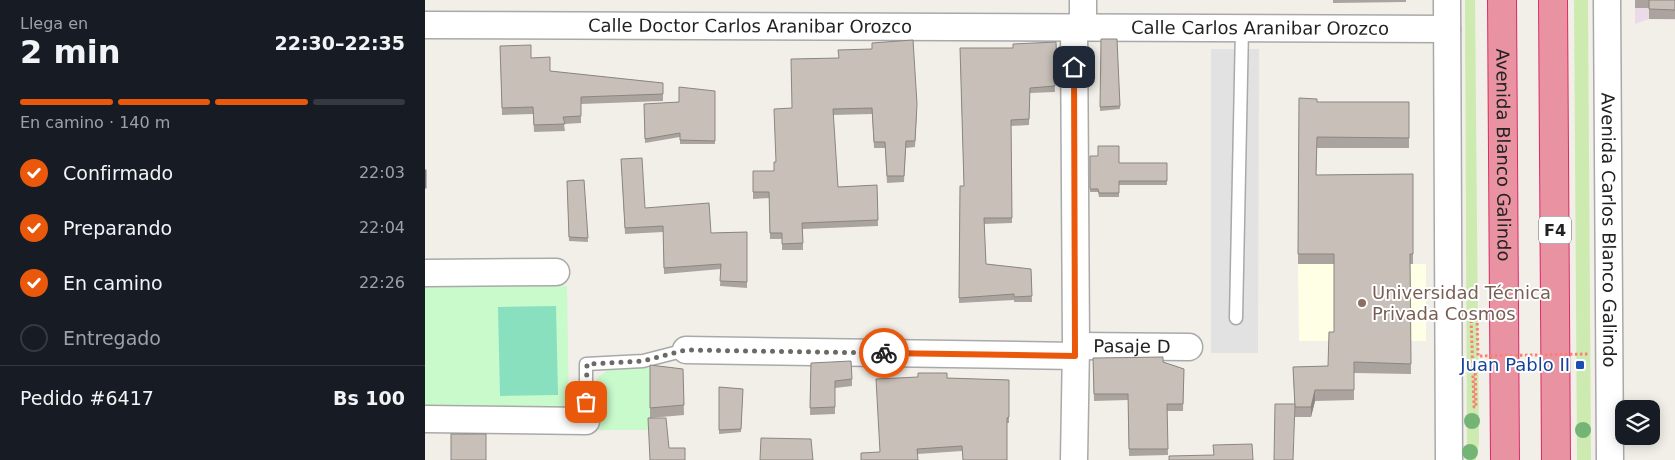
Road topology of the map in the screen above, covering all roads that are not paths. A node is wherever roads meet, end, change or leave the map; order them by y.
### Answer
1 (1083, 0) edge
2 (1447, 0) edge
3 (1503, 0) edge
4 (1553, 0) edge
5 (1607, 0) edge
6 (425, 25) edge
7 (1078, 27) junction
8 (1242, 28) junction
9 (1447, 29) junction
10 (425, 272) edge
11 (555, 272) dead end
12 (1236, 318) dead end
13 (1189, 347) dead end
14 (686, 350) joint
15 (1075, 351) junction
16 (425, 419) edge
17 (586, 421) joint
18 (1074, 460) edge
19 (1449, 460) edge
20 (1505, 460) edge
21 (1556, 460) edge
22 (1610, 460) edge

1 - 7 street
2 - 9 street
3 - 20 highway, Avenida Blanco Galindo
4 - 21 highway, F4
5 - 22 street, Avenida Carlos Blanco Galindo
6 - 7 street, Calle Doctor Carlos Aranibar Orozco
7 - 8 street, Calle Carlos Aranibar Orozco
7 - 15 street
8 - 9 street, Calle Carlos Aranibar Orozco
8 - 12 lane
9 - 19 street
10 - 11 street
13 - 15 street, Pasaje D
14 - 15 street, Pasaje D
14 - 17 lane
15 - 18 street
16 - 17 street

